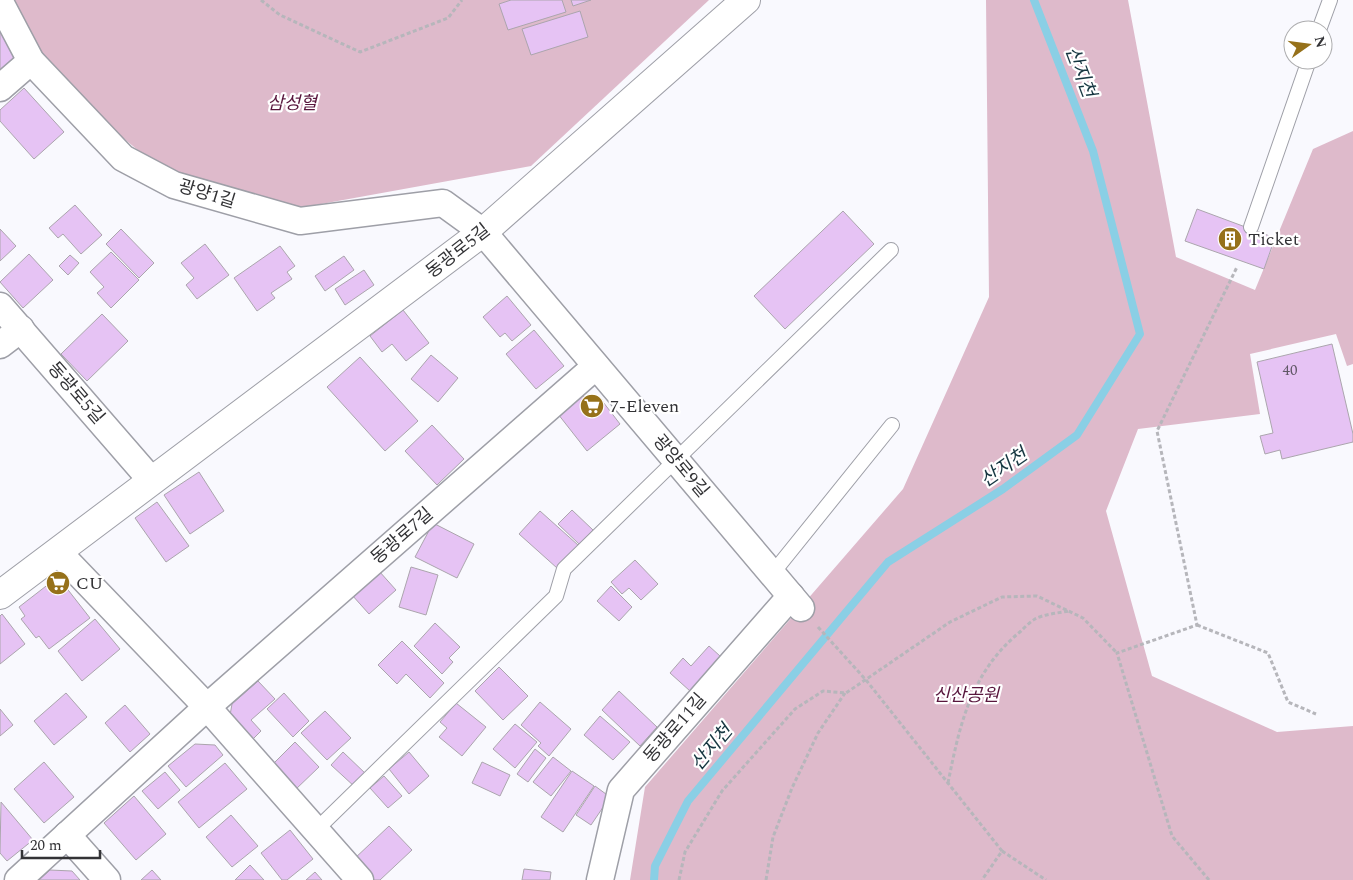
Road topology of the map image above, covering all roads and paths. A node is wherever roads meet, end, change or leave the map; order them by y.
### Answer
1 (261, 0) edge
2 (462, 0) edge
3 (746, 0) edge
4 (1330, 0) edge
5 (0, 2) edge
6 (1323, 20) edge
7 (31, 62) junction
8 (1306, 70) edge
9 (0, 88) edge
10 (1251, 227) dead end
11 (483, 232) junction
12 (891, 250) dead end
13 (1237, 267) dead end
14 (0, 306) edge
15 (21, 329) junction
16 (0, 345) edge
17 (596, 366) junction
18 (892, 425) dead end
19 (676, 460) junction
20 (152, 481) junction
21 (58, 552) junction
22 (772, 574) junction
23 (0, 595) edge
24 (796, 602) junction
25 (1070, 611) junction
26 (1197, 626) junction
27 (1117, 653) junction
28 (866, 680) junction
29 (846, 693) junction
30 (207, 707) junction
31 (1316, 714) dead end
32 (948, 783) junction
33 (316, 830) junction
34 (67, 835) junction
35 (1002, 851) junction
36 (18, 880) edge
37 (107, 880) edge
38 (360, 880) edge
39 (600, 880) edge
40 (679, 880) edge
41 (766, 880) edge
42 (982, 880) edge
43 (1046, 880) edge
44 (1209, 880) edge

1 - 2 path
3 - 11 street, 동광로5길
4 - 6 lane
5 - 7 street, 광양1길
7 - 9 street
7 - 11 street, 광양1길
8 - 10 lane
11 - 17 street, 광양로9길
11 - 20 street, 동광로5길
12 - 19 lane
13 - 26 path
14 - 15 street, 동광로5길
15 - 16 street
15 - 20 street, 동광로5길
17 - 19 street, 광양로9길
17 - 30 street, 동광로7길
18 - 22 lane
19 - 22 street, 광양로9길
19 - 33 lane
20 - 21 street, 동광로5길
21 - 23 street, 동광로5길
21 - 30 street
22 - 24 street, 광양로9길
24 - 28 path
24 - 39 street, 동광로11길
25 - 27 path
25 - 28 path
25 - 32 path
26 - 27 path
26 - 31 path
27 - 44 path
28 - 29 path
28 - 32 path
29 - 40 path
29 - 41 path
30 - 33 street
30 - 34 street, 동광로7길
32 - 35 path
33 - 38 street
34 - 36 street, 동광로7길
34 - 37 street
35 - 42 path
35 - 43 path

